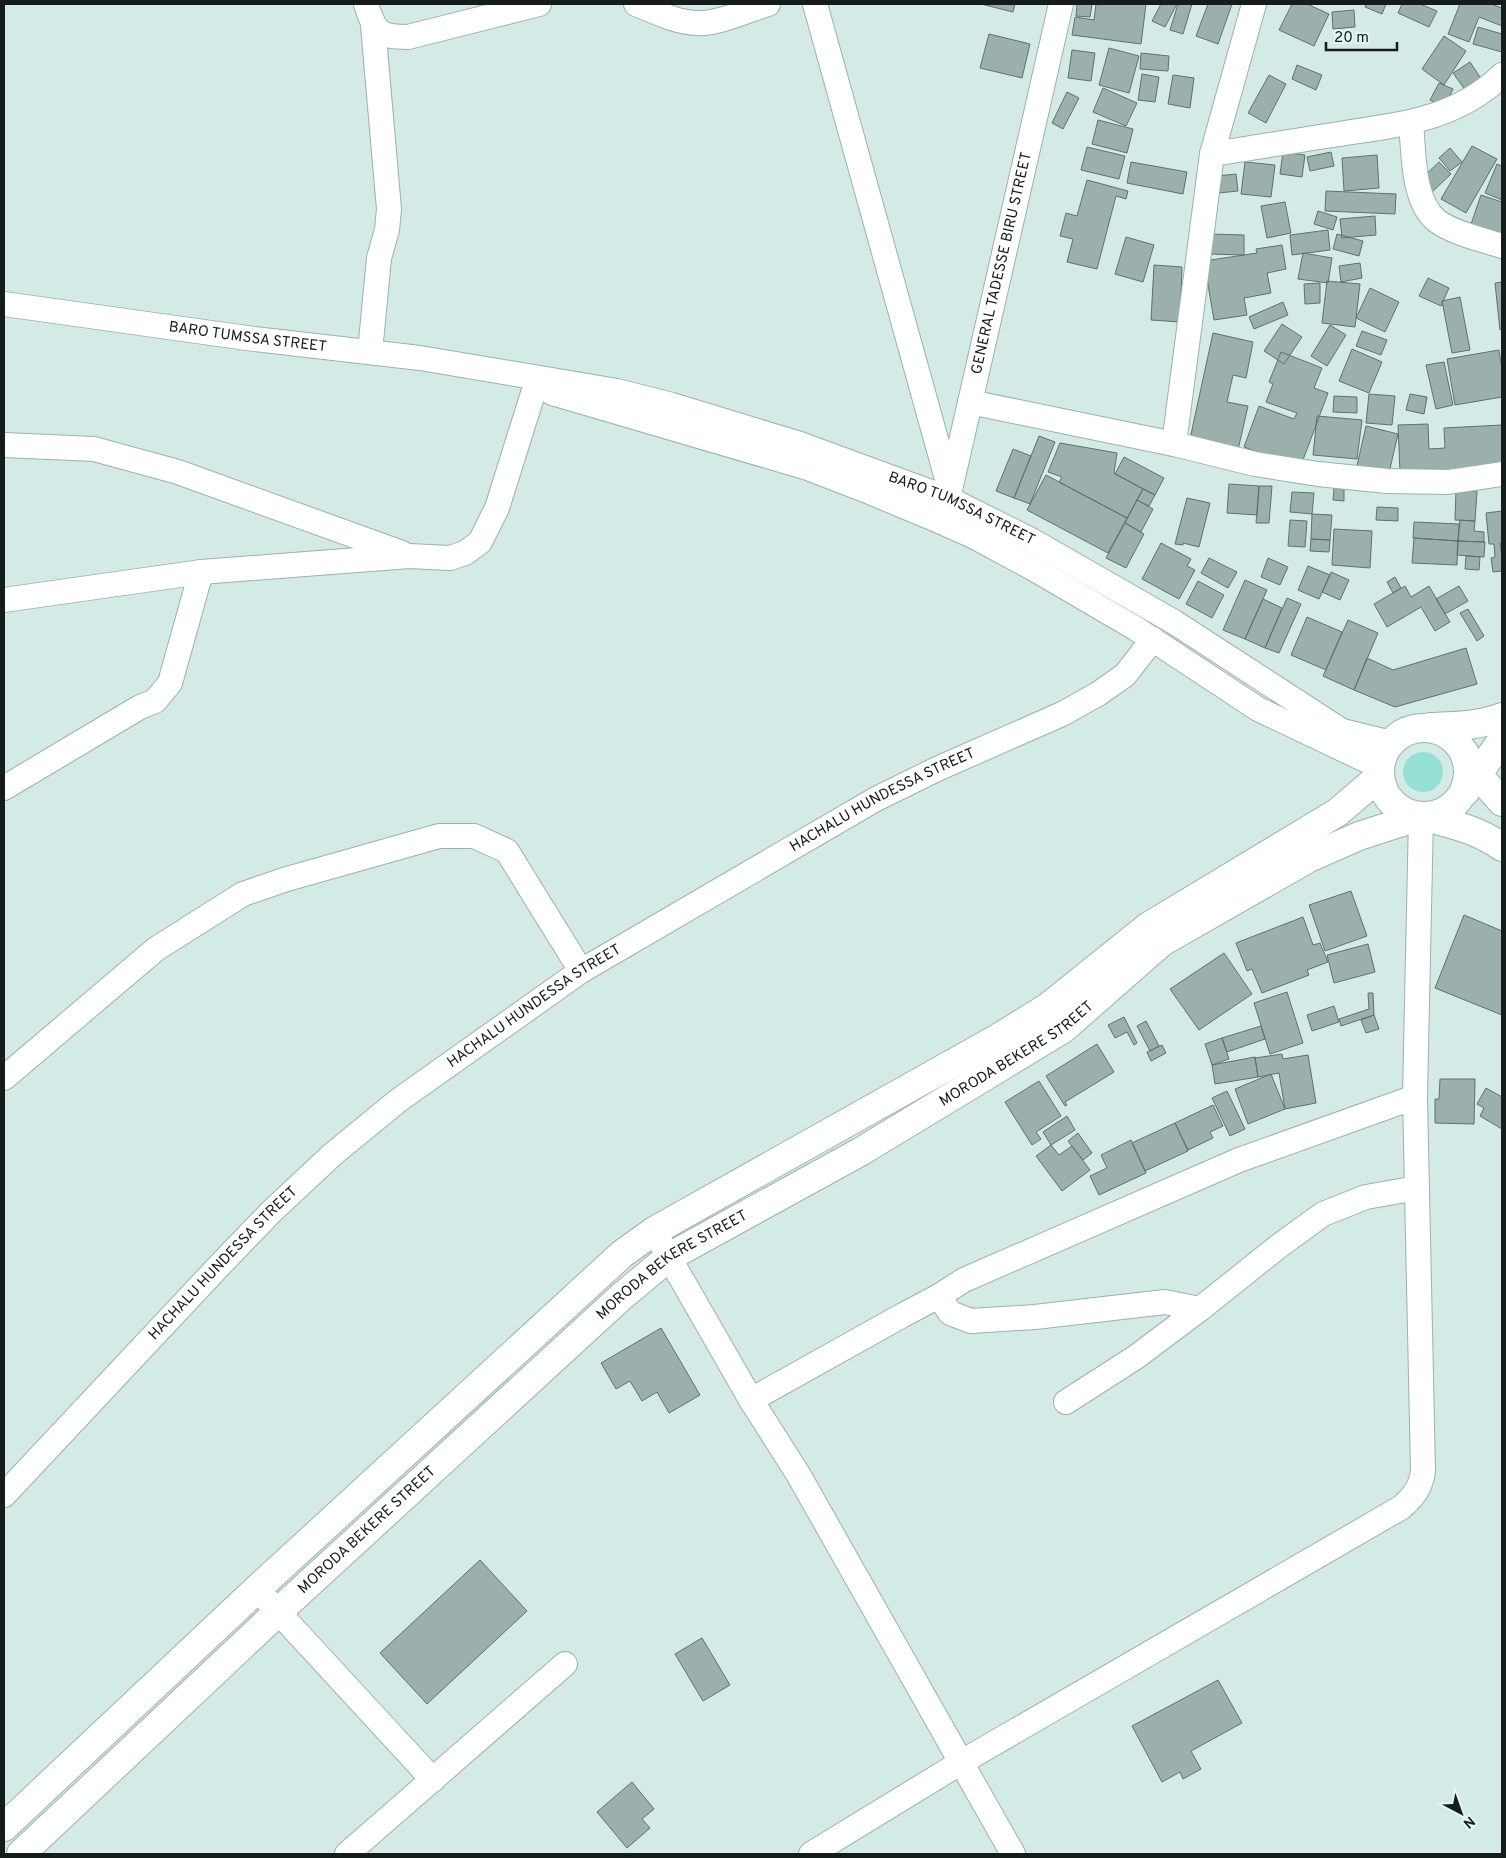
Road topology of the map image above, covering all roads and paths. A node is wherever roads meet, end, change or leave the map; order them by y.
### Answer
1 (539, 4) edge
2 (636, 4) edge
3 (768, 4) edge
4 (815, 4) edge
5 (1061, 4) edge
6 (1254, 4) edge
7 (370, 15) edge
8 (1502, 75) edge
9 (1411, 123) junction
10 (1212, 154) junction
11 (1502, 246) edge
12 (4, 304) edge
13 (370, 352) junction
14 (492, 371) junction
15 (535, 387) junction
16 (970, 402) junction
17 (1174, 444) junction
18 (4, 445) edge
19 (1502, 474) edge
20 (948, 494) junction
21 (939, 521) junction
22 (409, 556) junction
23 (201, 572) junction
24 (4, 600) edge
25 (1153, 639) junction
26 (1502, 716) edge
27 (1430, 728) junction
28 (1502, 740) edge
29 (1391, 743) junction
30 (1380, 772) junction
31 (1468, 774) junction
32 (4, 788) edge
33 (1502, 802) edge
34 (1421, 816) junction
35 (1502, 847) edge
36 (1156, 934) junction
37 (581, 971) junction
38 (1055, 1018) junction
39 (4, 1078) edge
40 (1415, 1097) junction
41 (1417, 1188) junction
42 (654, 1231) junction
43 (669, 1257) junction
44 (939, 1296) junction
45 (1200, 1309) junction
46 (751, 1400) junction
47 (1066, 1402) dead end
48 (4, 1495) edge
49 (257, 1589) junction
50 (278, 1612) junction
51 (565, 1664) dead end
52 (960, 1763) junction
53 (433, 1780) junction
54 (4, 1827) edge
55 (21, 1854) edge
56 (347, 1854) edge
57 (811, 1854) edge
58 (1013, 1854) edge

1 - 7 street
2 - 3 street
4 - 20 street
5 - 16 street, GENERAL TADESSE BIRU STREET
6 - 10 street
7 - 13 street
8 - 9 street
9 - 10 street
9 - 11 street
10 - 17 street
12 - 13 street, BARO TUMSSA STREET
13 - 14 street, BARO TUMSSA STREET
14 - 15 street, BARO TUMSSA STREET
14 - 20 street, BARO TUMSSA STREET
15 - 21 street, BARO TUMSSA STREET
15 - 22 street
16 - 17 street
16 - 20 street, GENERAL TADESSE BIRU STREET
17 - 19 street
18 - 22 street
20 - 21 street, GENERAL TADESSE BIRU STREET
20 - 29 street, BARO TUMSSA STREET
21 - 25 street, BARO TUMSSA STREET
22 - 23 street
23 - 24 street
23 - 32 street
25 - 30 street, BARO TUMSSA STREET
25 - 37 street, HACHALU HUNDESSA STREET
26 - 27 main road
27 - 29 main road
27 - 31 main road
28 - 31 main road
29 - 30 main road
30 - 34 main road
30 - 36 main road, MORODA BEKERE STREET
31 - 33 main road
31 - 34 main road
34 - 35 main road
34 - 36 main road, MORODA BEKERE STREET
34 - 40 street
36 - 38 main road, MORODA BEKERE STREET
37 - 39 street
37 - 48 street, HACHALU HUNDESSA STREET
38 - 42 main road, MORODA BEKERE STREET
38 - 43 main road, MORODA BEKERE STREET
40 - 41 street
40 - 44 street
41 - 45 street
41 - 52 street
42 - 43 street
42 - 49 main road, MORODA BEKERE STREET
43 - 46 street
43 - 50 main road, MORODA BEKERE STREET
44 - 45 street
44 - 46 street
45 - 47 street
46 - 52 street
49 - 50 street
49 - 54 main road, MORODA BEKERE STREET
50 - 53 street
50 - 55 main road, MORODA BEKERE STREET
51 - 53 street
52 - 57 street
52 - 58 street
53 - 56 street

